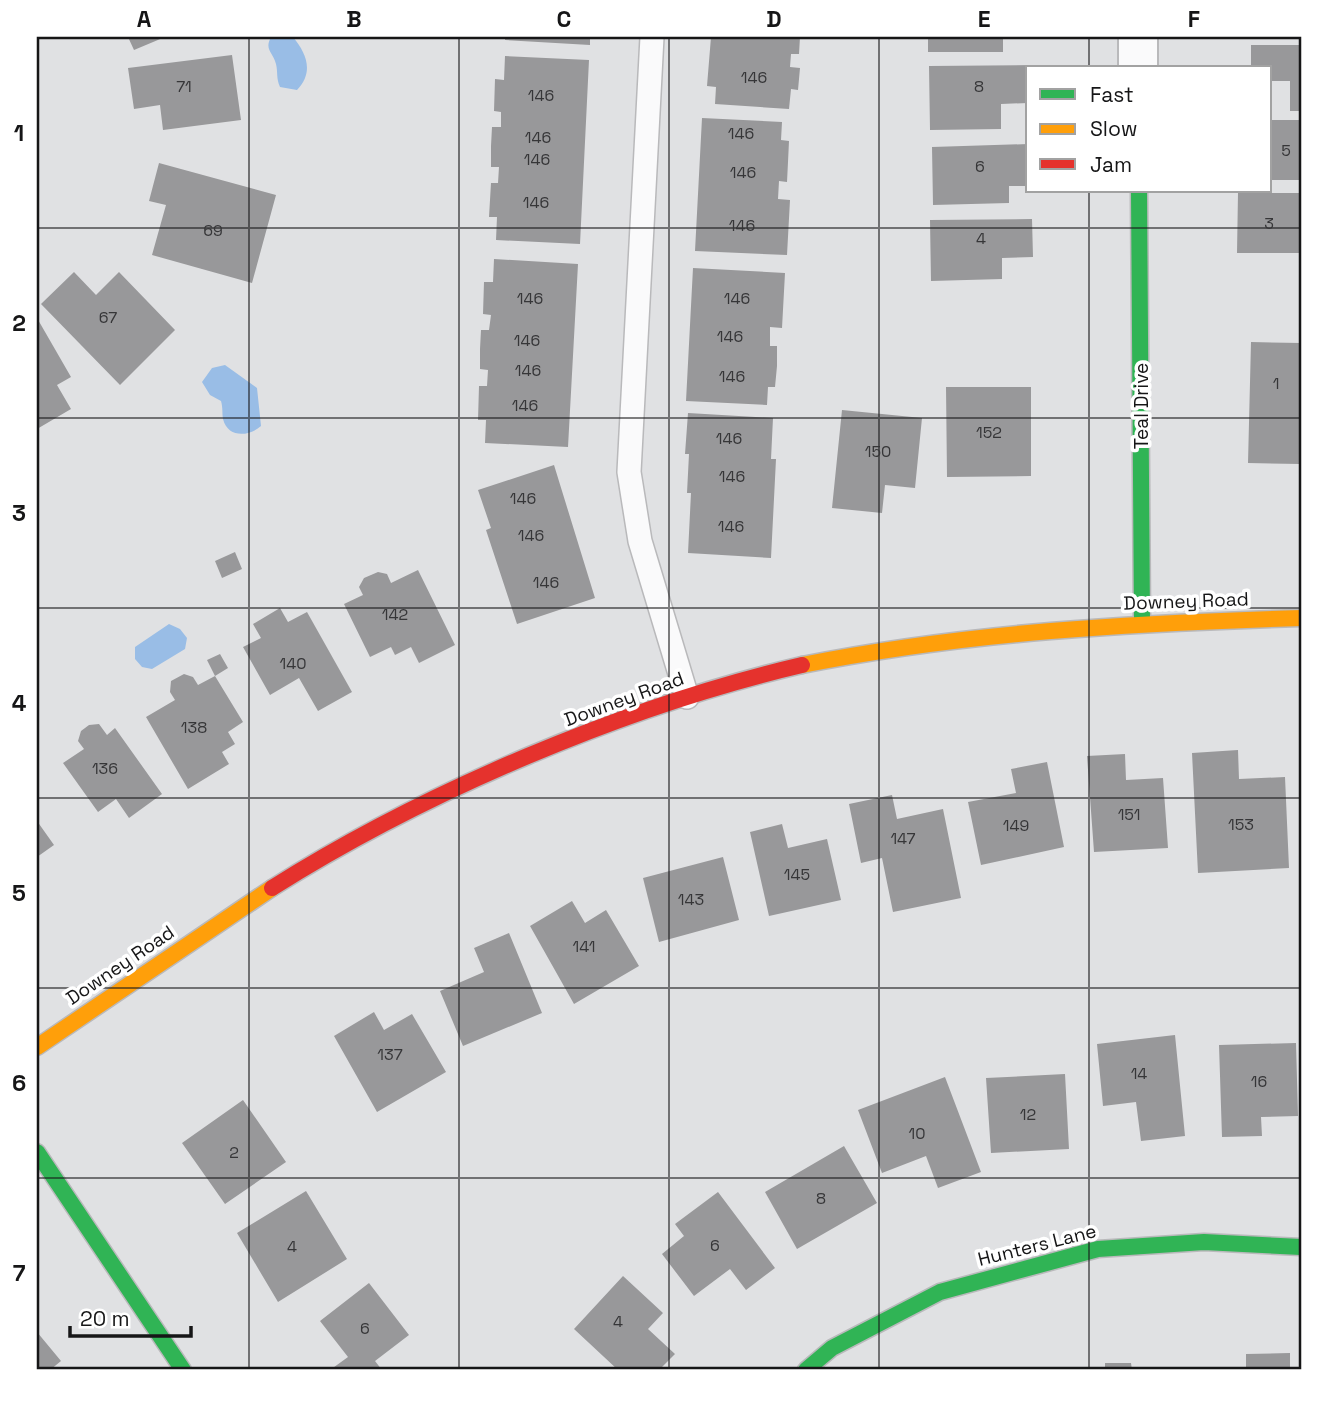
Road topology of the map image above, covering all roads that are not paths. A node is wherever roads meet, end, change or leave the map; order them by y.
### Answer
1 (652, 37) edge
2 (1138, 37) edge
3 (1138, 66) edge
4 (1139, 192) edge
5 (1301, 618) edge
6 (1142, 622) junction
7 (687, 697) junction
8 (37, 1047) edge
9 (37, 1152) edge
10 (1301, 1247) edge
11 (183, 1370) edge
12 (806, 1370) edge

1 - 7 lane
2 - 3 street
4 - 6 main road, Teal Drive
5 - 6 main road, Downey Road
6 - 7 main road, Downey Road
7 - 8 main road, Downey Road
9 - 11 main road
10 - 12 main road, Hunters Lane

